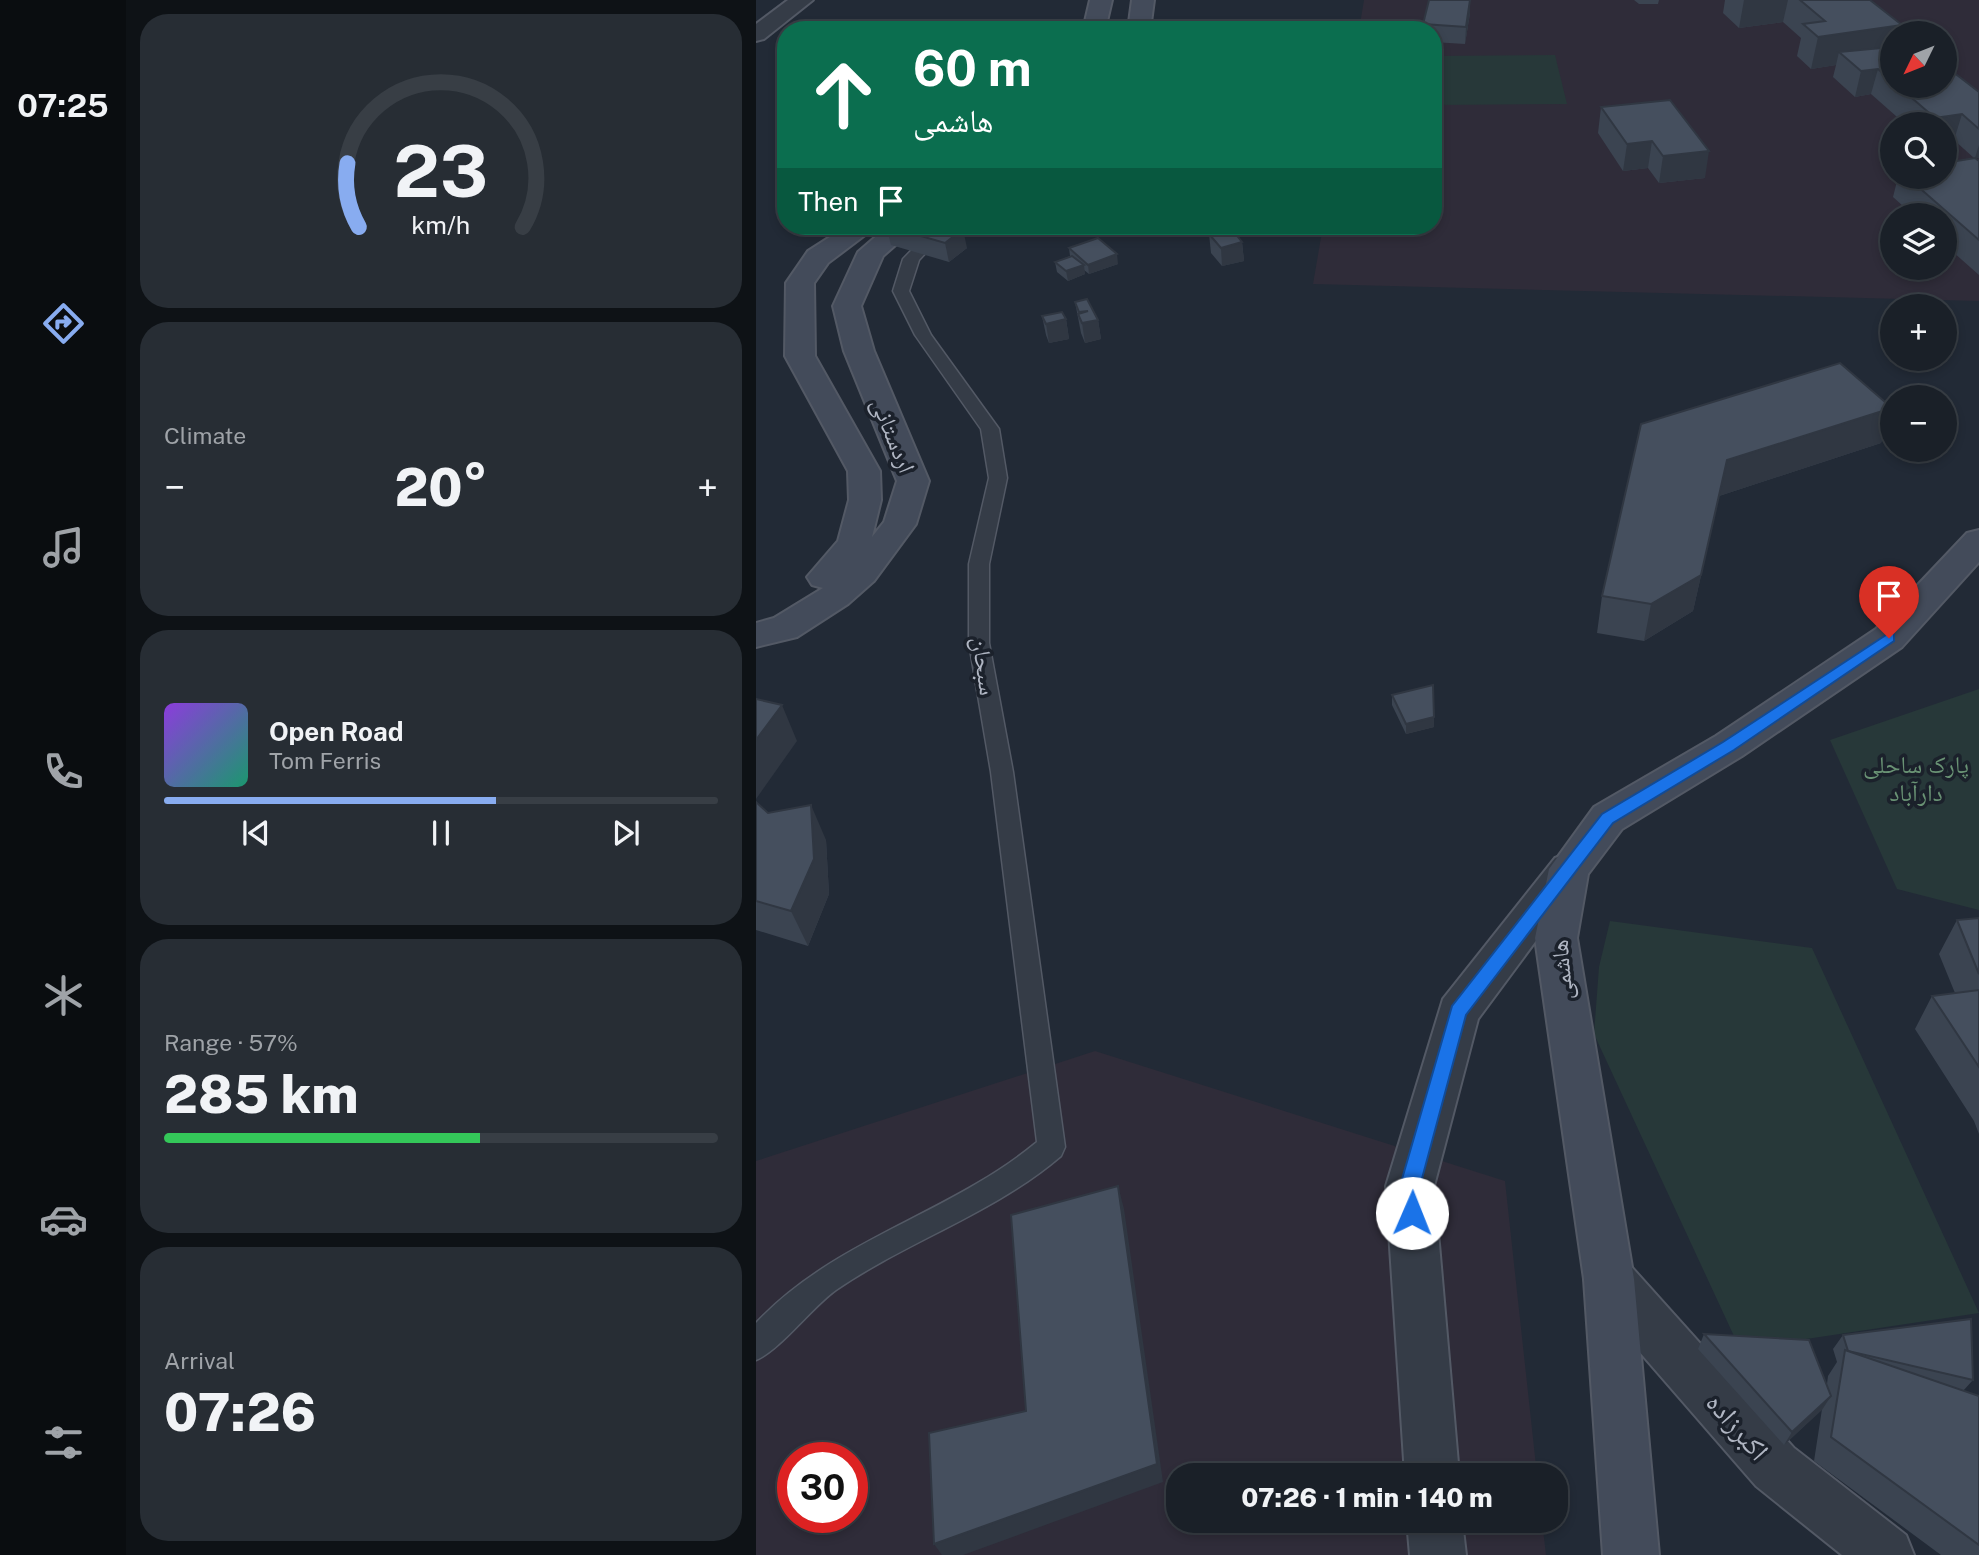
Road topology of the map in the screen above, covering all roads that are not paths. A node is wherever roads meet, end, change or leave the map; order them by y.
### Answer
1 (802, 0) edge
2 (1101, 0) edge
3 (1143, 0) edge
4 (1096, 21) edge
5 (1140, 21) edge
6 (756, 34) edge
7 (851, 235) edge
8 (893, 235) edge
9 (934, 235) edge
10 (1979, 541) edge
11 (756, 611) edge
12 (756, 635) edge
13 (1569, 869) junction
14 (1609, 1279) junction
15 (756, 1345) edge
16 (1431, 1463) edge
17 (1436, 1533) edge
18 (1438, 1555) edge
19 (1632, 1555) edge
20 (1886, 1555) edge

1 - 6 street
2 - 4 main road
3 - 5 main road
7 - 11 main road, اردستانی
8 - 12 main road, اردستانی
9 - 15 lane, سبحان
10 - 13 main road, هاشمی
13 - 14 main road, هاشمی
13 - 16 street
14 - 19 main road, هاشمی
14 - 20 street, اکبرزاده
17 - 18 street

